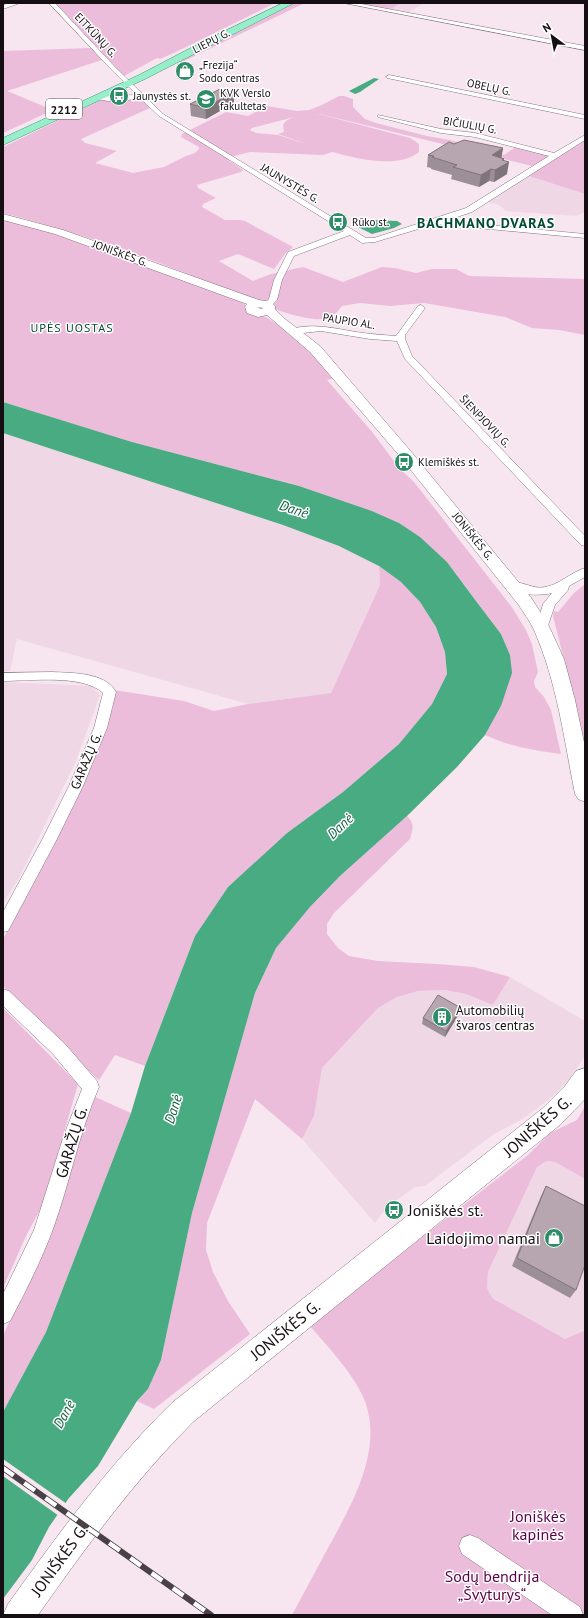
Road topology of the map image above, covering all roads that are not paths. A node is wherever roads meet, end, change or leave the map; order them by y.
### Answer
1 (17, 3) edge
2 (52, 3) edge
3 (280, 3) edge
4 (290, 3) edge
5 (347, 3) edge
6 (3, 7) edge
7 (585, 48) edge
8 (389, 77) dead end
9 (127, 82) junction
10 (142, 97) junction
11 (99, 98) junction
12 (380, 116) dead end
13 (585, 117) edge
14 (585, 137) edge
15 (3, 138) edge
16 (3, 142) edge
17 (556, 156) junction
18 (3, 216) edge
19 (432, 223) junction
20 (350, 232) junction
21 (585, 236) edge
22 (261, 307) junction
23 (421, 308) dead end
24 (294, 331) junction
25 (400, 339) junction
26 (585, 543) edge
27 (585, 572) edge
28 (570, 581) junction
29 (526, 593) junction
30 (553, 598) junction
31 (542, 628) junction
32 (3, 677) edge
33 (585, 794) edge
34 (3, 926) edge
35 (3, 996) edge
36 (585, 1079) edge
37 (3, 1314) edge
38 (470, 1546) dead end
39 (19, 1615) edge
40 (572, 1615) edge

1 - 6 street
2 - 9 street, EITKŪNŲ G.
3 - 9 main road, LIEPŲ G. / 2212
4 - 9 main road, LIEPŲ G. / 2212
5 - 7 street
8 - 13 street, OBELŲ G.
9 - 10 street, JAUNYSTĖS G.
9 - 11 main road, LIEPŲ G. / 2212
9 - 15 main road, LIEPŲ G. / 2212
10 - 11 street
10 - 20 street, JAUNYSTĖS G.
11 - 16 main road, LIEPŲ G. / 2212
12 - 17 street, BIČIULIŲ G.
14 - 17 street, JAUNYSTĖS G.
17 - 19 street, JAUNYSTĖS G.
18 - 22 main road, JONIŠKĖS G.
19 - 20 street, JAUNYSTĖS G.
19 - 21 street
20 - 22 street
22 - 24 main road, JONIŠKĖS G.
23 - 25 street
24 - 25 street, PAUPIO AL.
24 - 29 main road, JONIŠKĖS G.
25 - 26 street, ŠIENPJOVIŲ G.
27 - 28 street
28 - 29 street
28 - 30 street
29 - 30 street
29 - 31 main road, JONIŠKĖS G.
30 - 31 street
31 - 33 main road, JONIŠKĖS G.
32 - 34 street, GARAŽŲ G.
35 - 37 street, GARAŽŲ G.
36 - 39 main road, JONIŠKĖS G.
38 - 40 street

